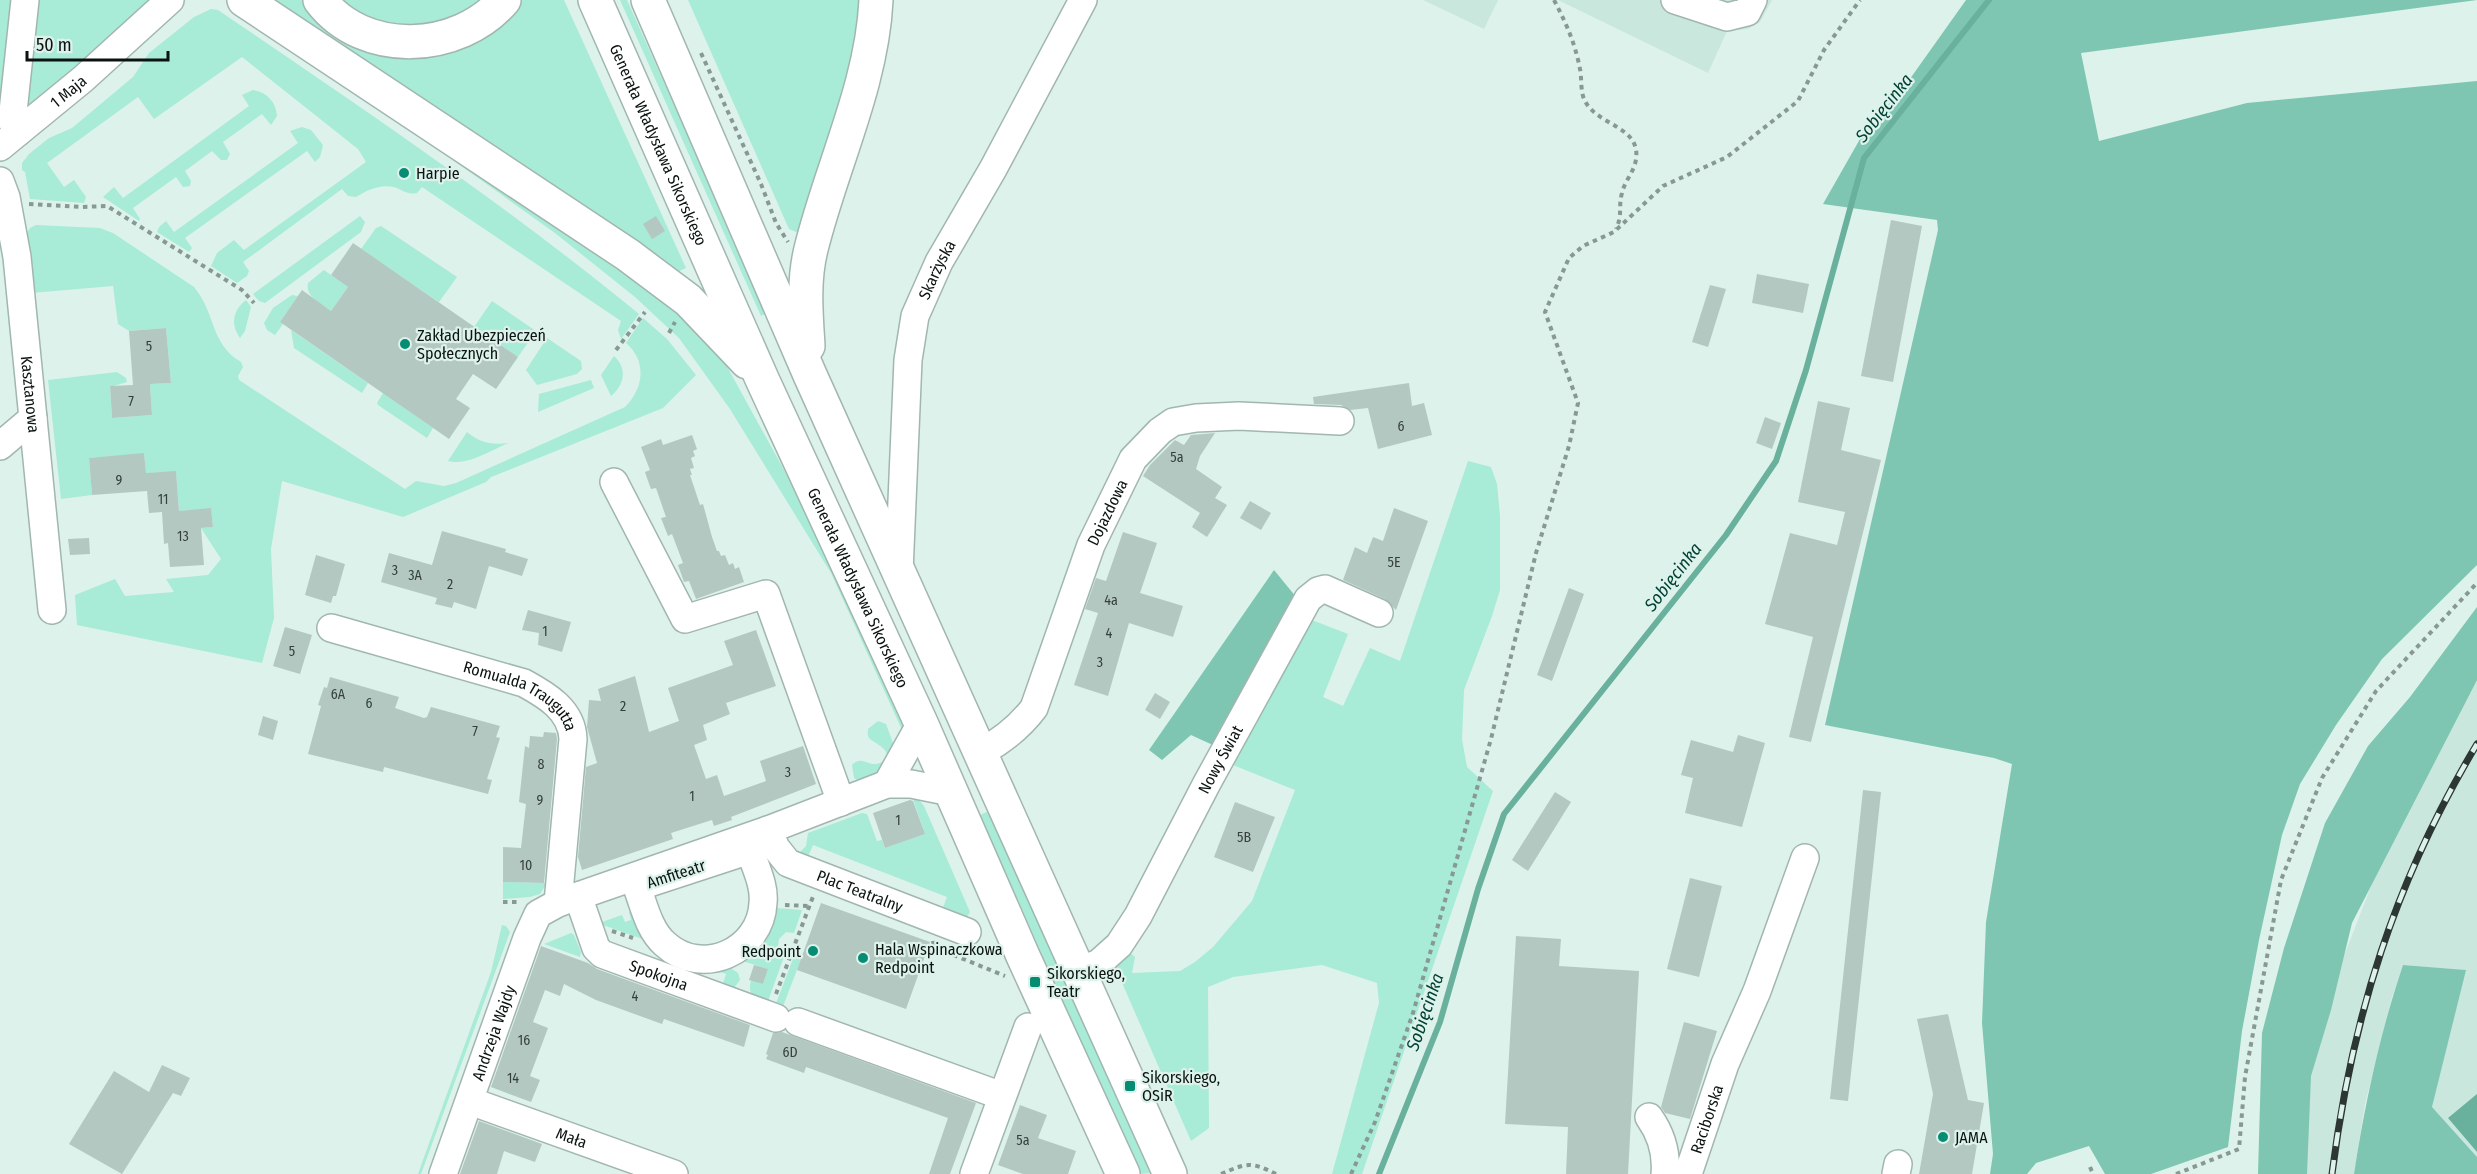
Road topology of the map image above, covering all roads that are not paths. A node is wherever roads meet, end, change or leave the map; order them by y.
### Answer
1 (25, 0) edge
2 (170, 0) edge
3 (244, 0) edge
4 (320, 0) edge
5 (504, 0) edge
6 (595, 0) edge
7 (648, 0) edge
8 (876, 0) edge
9 (1083, 0) edge
10 (1675, 0) edge
11 (1753, 0) edge
12 (9, 140) edge
13 (0, 181) edge
14 (793, 331) junction
15 (750, 348) junction
16 (810, 375) junction
17 (762, 379) junction
18 (33, 418) junction
19 (1340, 421) dead end
20 (0, 446) edge
21 (614, 482) dead end
22 (899, 573) junction
23 (52, 610) dead end
24 (1379, 613) dead end
25 (331, 628) dead end
26 (921, 723) junction
27 (980, 753) junction
28 (888, 784) junction
29 (951, 792) junction
30 (842, 802) junction
31 (768, 830) junction
32 (750, 850) joint
33 (1804, 858) dead end
34 (568, 899) junction
35 (967, 932) dead end
36 (1078, 971) junction
37 (1028, 1027) dead end
38 (1002, 1096) junction
39 (470, 1101) junction
40 (1649, 1117) dead end
41 (443, 1174) edge
42 (674, 1174) edge
43 (974, 1174) edge
44 (1123, 1174) edge
45 (1170, 1174) edge
46 (1665, 1174) edge
47 (1688, 1174) edge

1 - 12 street, 1 Maja
2 - 12 street, 1 Maja
3 - 17 main road
4 - 5 main road
6 - 15 main road, Generała Władysława Sikorskiego
7 - 14 main road
8 - 16 main road
9 - 22 street, Skarżyska
10 - 11 street
13 - 18 street, Kasztanowa
14 - 15 main road
14 - 16 main road
15 - 17 main road, Generała Władysława Sikorskiego
16 - 22 main road
17 - 26 main road, Generała Władysława Sikorskiego
18 - 20 street
18 - 23 street, Kasztanowa
19 - 27 street, Dojazdowa
21 - 30 street
22 - 27 main road
24 - 36 street, Nowy Świat
25 - 34 street, Romualda Traugutta
26 - 28 street
26 - 29 main road, Generała Władysława Sikorskiego
27 - 36 main road
28 - 29 street
28 - 30 street
29 - 44 main road, Generała Władysława Sikorskiego
30 - 31 street
31 - 34 street
31 - 35 street, Plac Teatralny
32 - 32 street, Amfiteatr
33 - 47 street, Raciborska
34 - 38 street, Spokojna
34 - 39 street, Andrzeja Wajdy
36 - 45 main road
37 - 38 street
38 - 43 street
39 - 41 street, Andrzeja Wajdy
39 - 42 street, Mała
40 - 46 street

